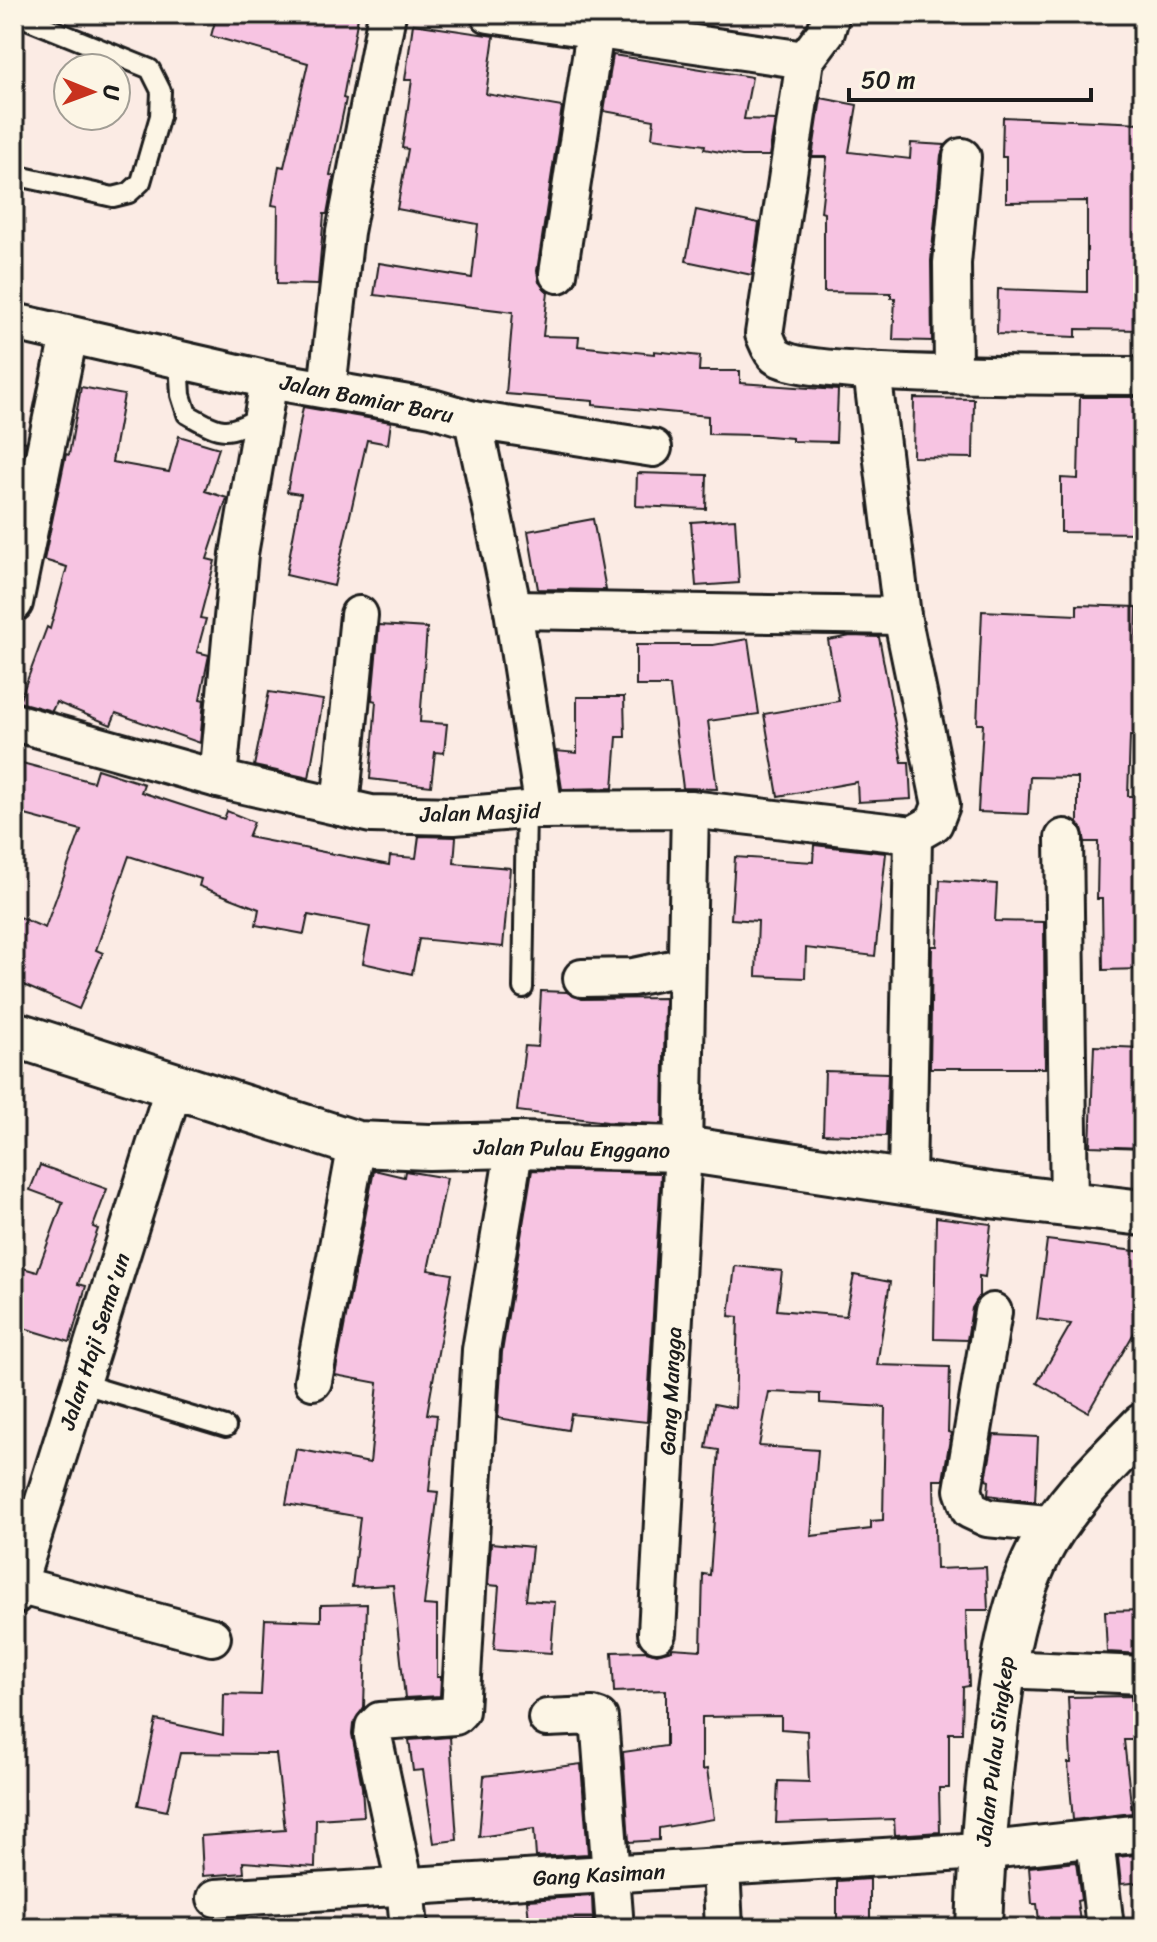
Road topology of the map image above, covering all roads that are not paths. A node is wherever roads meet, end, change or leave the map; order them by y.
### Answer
1 (14, 14) edge
2 (387, 14) edge
3 (489, 14) edge
4 (831, 14) edge
5 (595, 31) junction
6 (805, 60) junction
7 (962, 157) dead end
8 (14, 175) edge
9 (558, 274) dead end
10 (14, 322) edge
11 (69, 335) junction
12 (179, 360) junction
13 (872, 371) junction
14 (953, 373) junction
15 (1143, 376) edge
16 (269, 380) junction
17 (327, 389) junction
18 (262, 416) junction
19 (473, 420) junction
20 (653, 448) dead end
21 (14, 603) edge
22 (513, 610) junction
23 (359, 615) dead end
24 (902, 616) junction
25 (14, 722) edge
26 (218, 779) junction
27 (340, 807) junction
28 (690, 809) junction
29 (535, 810) junction
30 (913, 835) junction
31 (1064, 838) dead end
32 (686, 966) junction
33 (582, 978) dead end
34 (523, 988) dead end
35 (14, 1034) edge
36 (174, 1086) junction
37 (357, 1144) junction
38 (515, 1145) junction
39 (683, 1149) junction
40 (907, 1183) junction
41 (1069, 1206) junction
42 (1143, 1213) edge
43 (993, 1312) dead end
44 (313, 1381) dead end
45 (80, 1383) junction
46 (1143, 1426) edge
47 (226, 1427) dead end
48 (1057, 1525) junction
49 (15, 1588) edge
50 (657, 1633) dead end
51 (212, 1637) dead end
52 (1002, 1669) junction
53 (1143, 1675) edge
54 (547, 1718) dead end
55 (1143, 1833) edge
56 (1095, 1839) junction
57 (981, 1851) junction
58 (721, 1867) junction
59 (610, 1874) junction
60 (405, 1886) junction
61 (216, 1898) dead end
62 (409, 1928) edge
63 (615, 1928) edge
64 (724, 1928) edge
65 (979, 1928) edge
66 (1105, 1928) edge

1 - 8 lane
2 - 17 street
3 - 5 street
4 - 6 street
5 - 6 street
5 - 9 street
6 - 13 street
7 - 14 street
10 - 11 street, Jalan Bamiar Baru
11 - 12 street, Jalan Bamiar Baru
11 - 21 street
12 - 16 street, Jalan Bamiar Baru
12 - 18 lane
13 - 14 street
13 - 24 street
14 - 15 street
16 - 17 street, Jalan Bamiar Baru
16 - 18 street
17 - 19 street, Jalan Bamiar Baru
18 - 26 street
19 - 20 street
19 - 22 street, Jalan Bamiar Baru
22 - 24 street
22 - 29 street, Jalan Bamiar Baru
23 - 27 street
24 - 30 street
25 - 26 street, Jalan Masjid
26 - 27 street, Jalan Masjid
27 - 29 street, Jalan Masjid
28 - 29 street, Jalan Masjid
28 - 30 street, Jalan Masjid
28 - 32 street, Gang Mangga
29 - 34 lane
30 - 40 street
31 - 41 street
32 - 33 street
32 - 39 street, Gang Mangga
35 - 36 street, Jalan Pulau Enggano
36 - 37 street, Jalan Pulau Enggano
36 - 45 street, Jalan Haji Sema'un
37 - 38 street, Jalan Pulau Enggano
37 - 44 street
38 - 39 street, Jalan Pulau Enggano
38 - 60 street
39 - 40 street, Jalan Pulau Enggano
39 - 50 street, Gang Mangga
40 - 41 street, Jalan Pulau Enggano
41 - 42 street, Jalan Pulau Enggano
43 - 48 street
45 - 47 lane
45 - 49 street, Jalan Haji Sema'un
46 - 48 street, Jalan Pulau Singkep
48 - 52 street, Jalan Pulau Singkep
49 - 51 street
52 - 53 street
52 - 57 street, Jalan Pulau Singkep
54 - 59 street
55 - 56 street, Gang Kasiman
56 - 57 street, Gang Kasiman
56 - 66 street
57 - 58 street, Gang Kasiman
57 - 65 street, Jalan Pulau Singkep
58 - 59 street, Gang Kasiman
58 - 64 street
59 - 60 street, Gang Kasiman
59 - 63 street
60 - 61 street, Gang Kasiman
60 - 62 street

